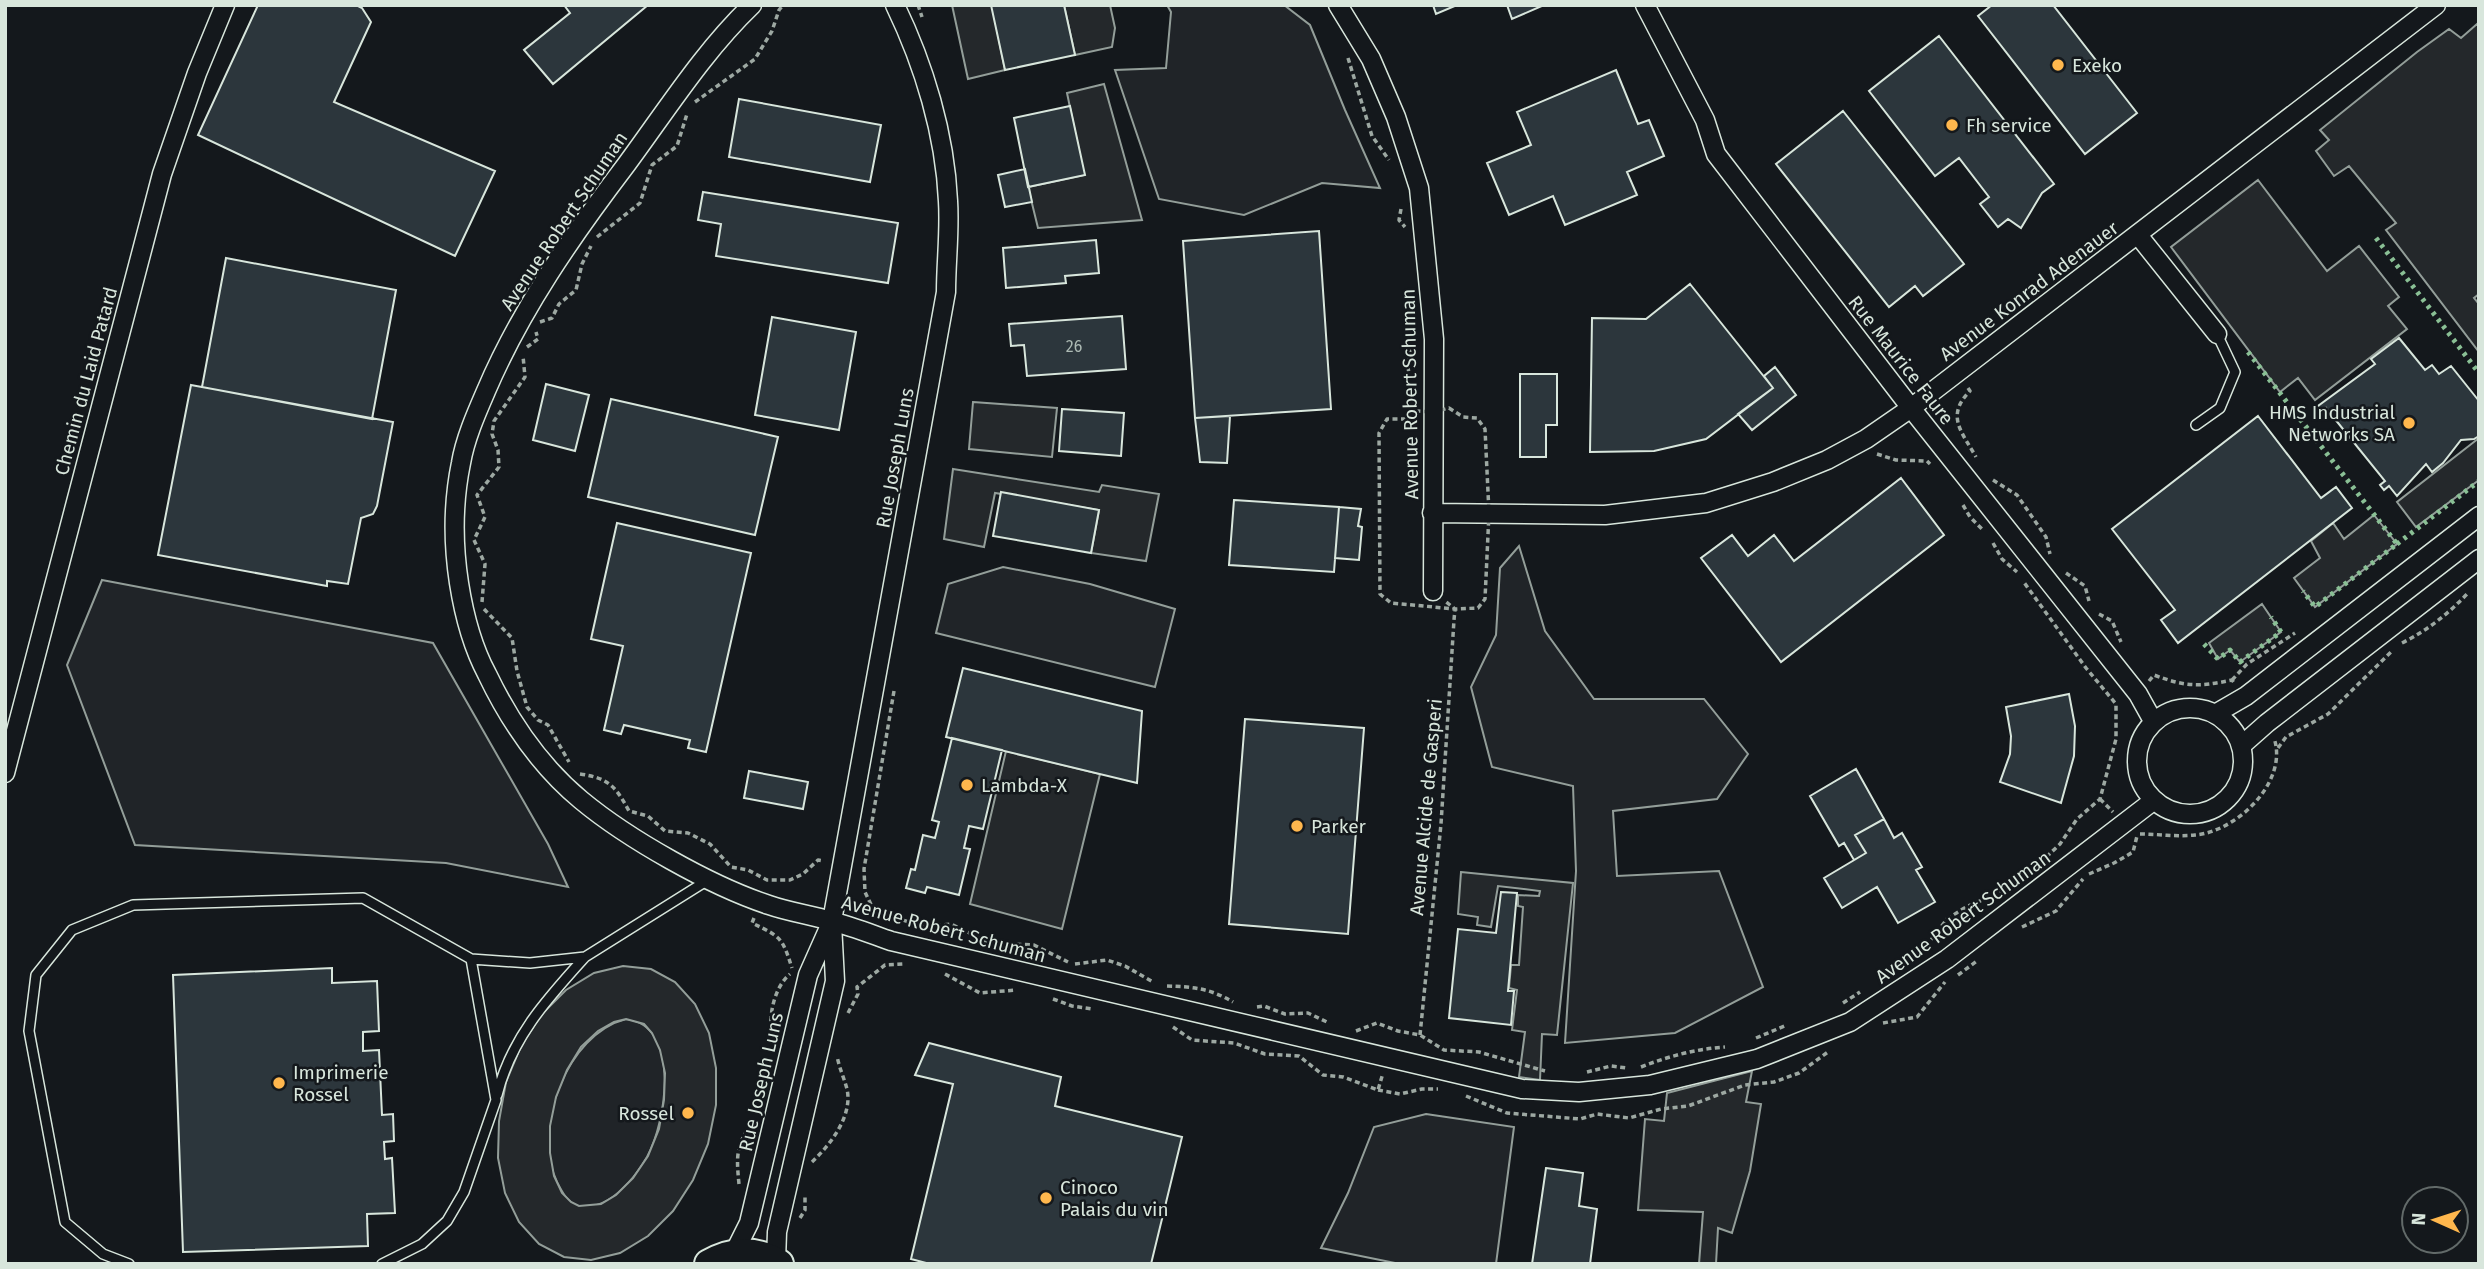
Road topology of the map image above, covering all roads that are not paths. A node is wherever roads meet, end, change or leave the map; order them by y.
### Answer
1 (225, 5) edge
2 (752, 5) edge
3 (895, 5) edge
4 (1338, 5) edge
5 (1645, 5) edge
6 (2436, 5) edge
7 (2138, 235) junction
8 (2217, 334) joint
9 (1911, 408) junction
10 (2196, 425) dead end
11 (1432, 513) junction
12 (2479, 516) edge
13 (2479, 559) edge
14 (1433, 591) road end
15 (2215, 713) junction
16 (2153, 722) junction
17 (2241, 746) junction
18 (5, 773) edge
19 (2153, 801) junction
20 (709, 879) junction
21 (832, 921) junction
22 (585, 957) junction
23 (471, 959) junction
24 (496, 1100) junction
25 (721, 1259) edge
26 (777, 1263) edge
27 (129, 1264) edge
28 (382, 1264) edge

1 - 18 street, Chemin du Laid Patard
2 - 20 street, Avenue Robert Schuman
3 - 21 street, Rue Joseph Luns
4 - 11 street, Avenue Robert Schuman
5 - 9 street, Rue Maurice Faure
6 - 7 street, Avenue Konrad Adenauer
7 - 8 street, Avenue Konrad Adenauer
7 - 9 street, Avenue Konrad Adenauer
8 - 10 lane
9 - 11 street, Avenue Konrad Adenauer
9 - 16 street, Rue Maurice Faure
11 - 14 street, Avenue Robert Schuman
12 - 15 street
13 - 17 street
15 - 16 street
15 - 17 street
16 - 19 street
17 - 19 street
19 - 21 street, Avenue Robert Schuman
20 - 21 street, Avenue Robert Schuman
20 - 22 lane
21 - 25 street, Rue Joseph Luns
21 - 26 street, Rue Joseph Luns
22 - 23 lane
22 - 24 lane
23 - 24 lane
23 - 27 lane
24 - 28 lane
25 - 26 main road

